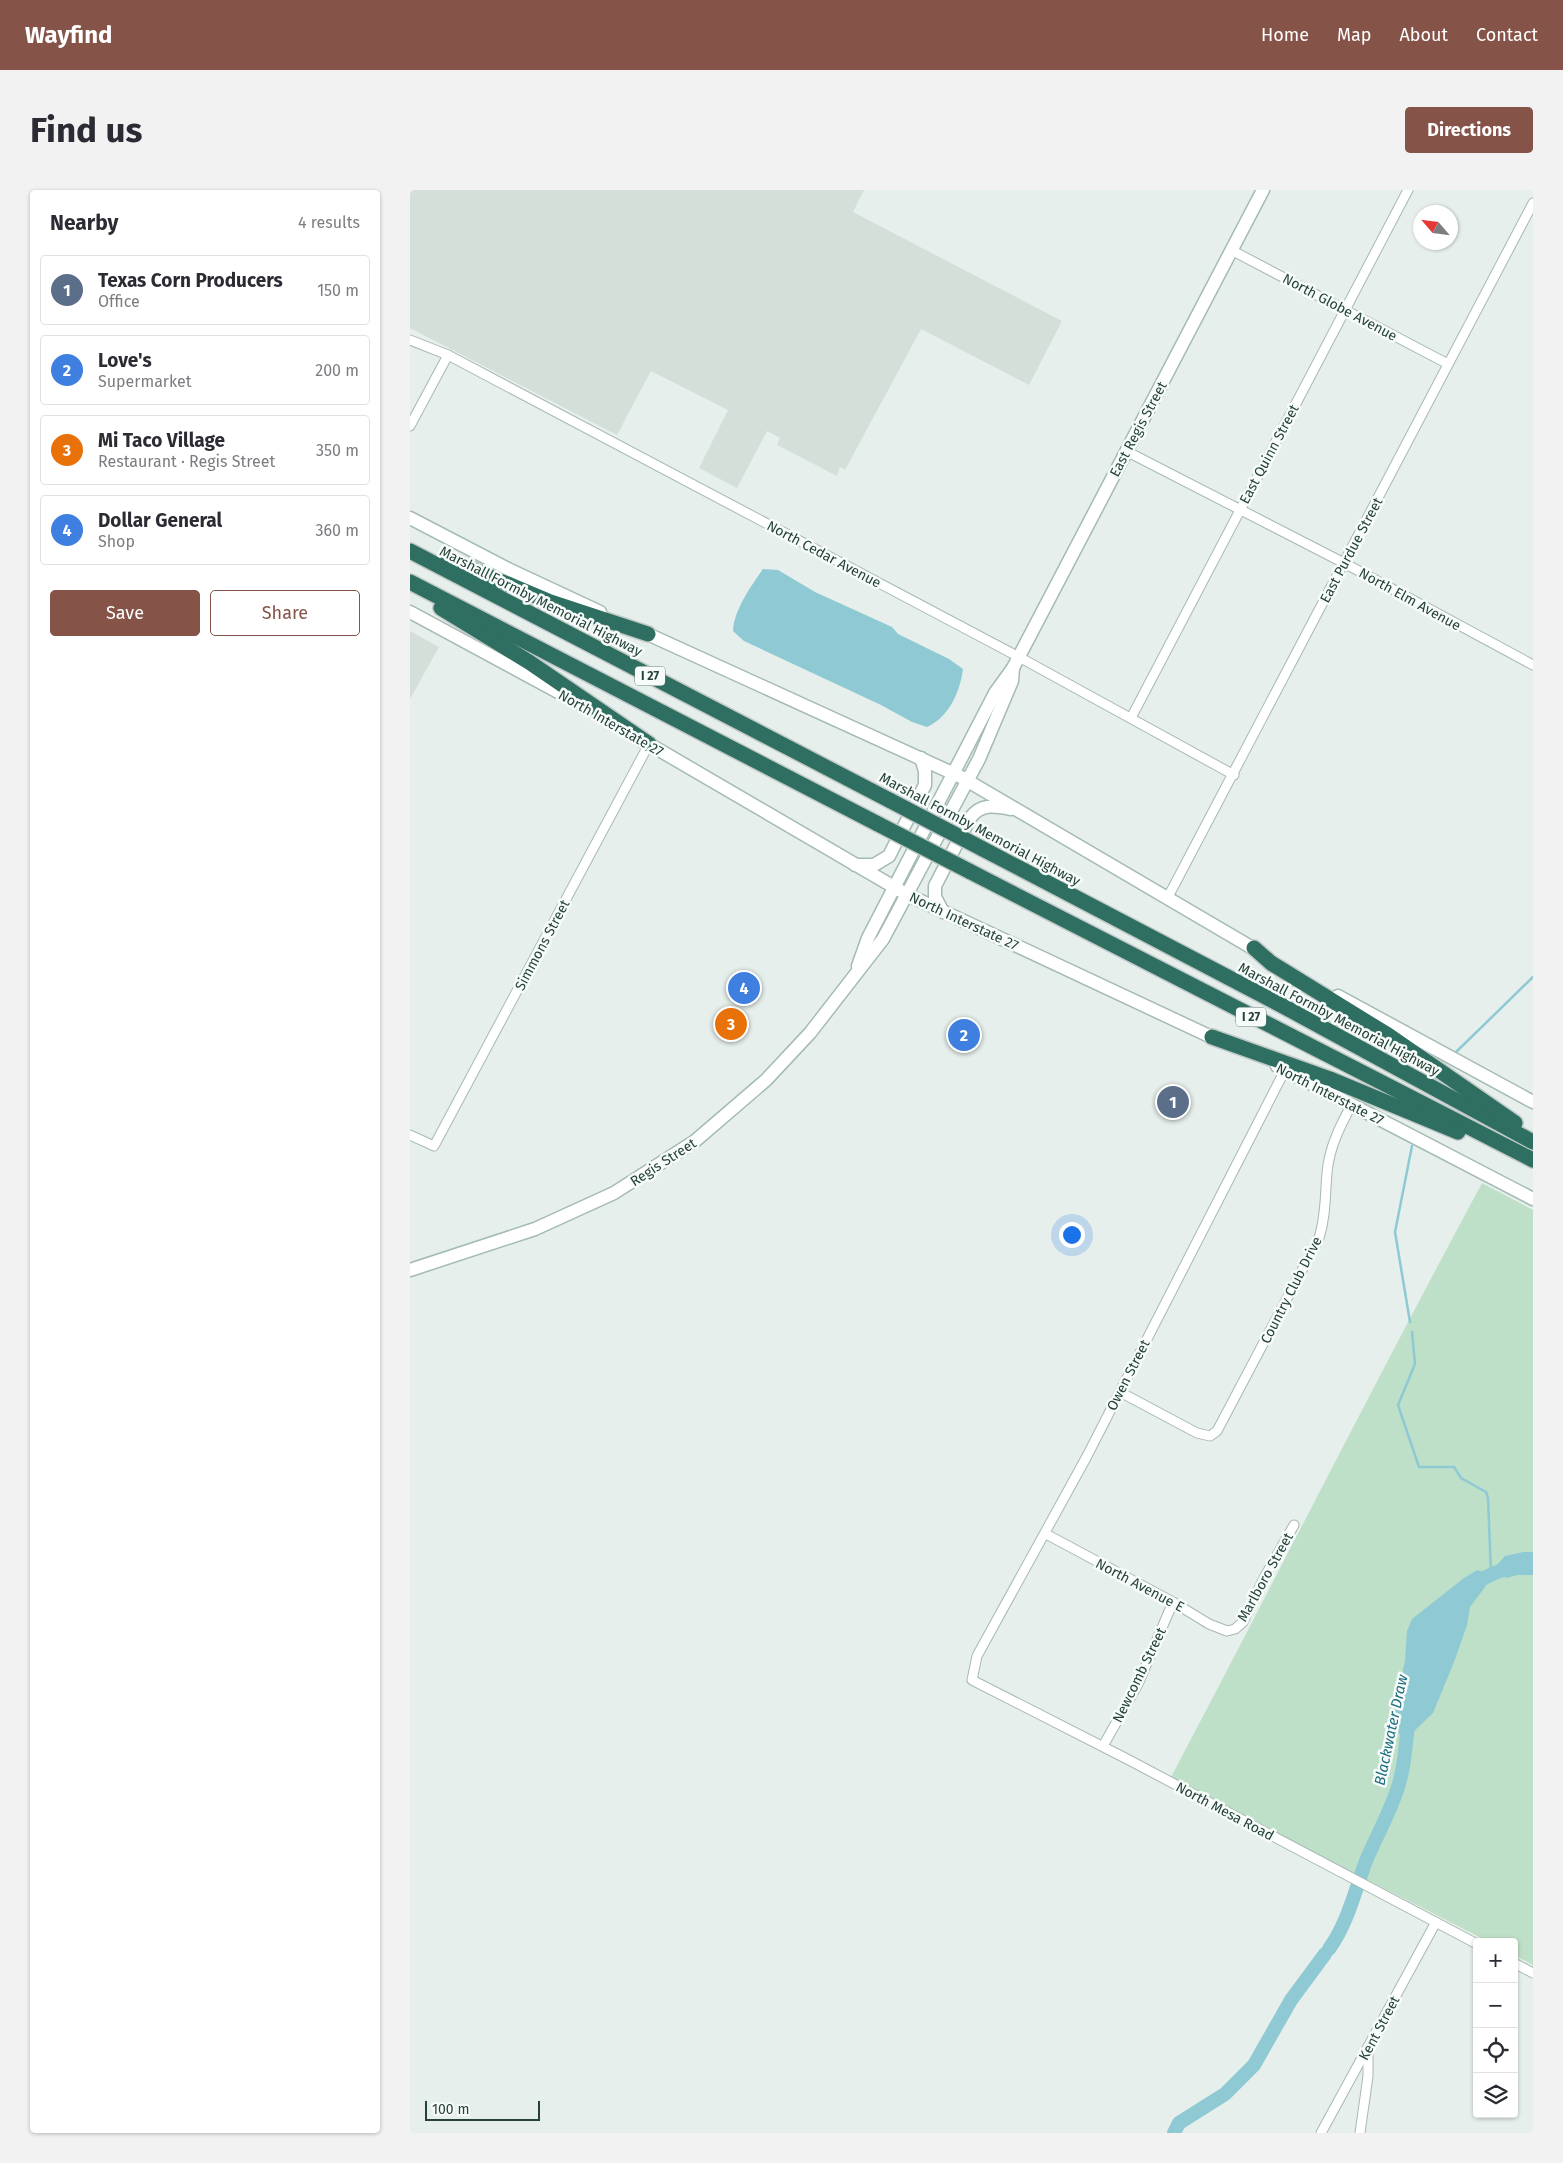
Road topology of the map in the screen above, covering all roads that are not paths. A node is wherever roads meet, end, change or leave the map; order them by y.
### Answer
1 (1263, 190) edge
2 (1408, 190) edge
3 (1533, 203) edge
4 (1231, 250) junction
5 (1344, 310) junction
6 (410, 340) edge
7 (448, 355) junction
8 (1448, 364) junction
9 (410, 426) edge
10 (1126, 452) junction
11 (1240, 510) junction
12 (410, 518) edge
13 (410, 543) edge
14 (410, 551) edge
15 (1344, 563) junction
16 (410, 582) edge
17 (410, 589) edge
18 (410, 612) edge
19 (648, 634) junction
20 (1016, 663) junction
21 (1533, 665) edge
22 (1131, 718) junction
23 (649, 744) junction
24 (921, 758) junction
25 (953, 773) junction
26 (1234, 775) junction
27 (967, 780) junction
28 (1018, 810) junction
29 (855, 865) junction
30 (894, 888) junction
31 (906, 894) junction
32 (1168, 897) junction
33 (943, 912) junction
34 (1254, 948) junction
35 (858, 969) junction
36 (1212, 1037) junction
37 (1285, 1070) junction
38 (1533, 1102) edge
39 (1352, 1104) junction
40 (1533, 1134) edge
41 (410, 1135) edge
42 (1533, 1142) edge
43 (1533, 1160) edge
44 (1533, 1170) edge
45 (1533, 1200) edge
46 (410, 1270) edge
47 (1120, 1392) junction
48 (1294, 1525) dead end
49 (1046, 1534) junction
50 (1173, 1602) junction
51 (1235, 1629) joint
52 (972, 1680) joint
53 (1103, 1746) junction
54 (1436, 1922) junction
55 (1473, 1942) edge
56 (1518, 1966) edge
57 (1533, 1973) edge
58 (1368, 2050) junction
59 (1321, 2133) edge
60 (1360, 2133) edge

1 - 4 main road, East Regis Street
2 - 5 street, East Quinn Street
3 - 8 street, East Purdue Street
4 - 5 street, North Globe Avenue
4 - 10 main road, East Regis Street
5 - 8 street, North Globe Avenue
5 - 11 street, East Quinn Street
6 - 7 street, North Cedar Avenue
7 - 9 street
7 - 20 street, North Cedar Avenue
8 - 15 street, East Purdue Street
10 - 11 street, North Elm Avenue
10 - 20 main road, East Regis Street
11 - 15 street, North Elm Avenue
11 - 22 street, East Quinn Street
12 - 19 main road
13 - 19 highway
14 - 42 highway, Marshall Formby Memorial Highway / I 27, bridge
15 - 21 street, North Elm Avenue
15 - 26 street, East Purdue Street
16 - 43 highway, I 27, bridge
17 - 23 highway
18 - 23 main road, North Interstate 27
19 - 24 main road
20 - 22 street, North Cedar Avenue
20 - 25 main road, East Regis Street
20 - 27 main road, East Regis Street
22 - 26 street, North Cedar Avenue
23 - 29 main road, North Interstate 27
23 - 41 street, Simmons Street
24 - 25 main road
24 - 29 main road
25 - 27 main road
25 - 30 main road, Regis Street
26 - 32 street, East Purdue Street
27 - 28 main road
27 - 31 main road, Regis Street
28 - 32 main road
28 - 33 main road
29 - 30 main road, North Interstate 27
30 - 31 main road, North Interstate 27
30 - 35 main road, Regis Street
31 - 33 main road, North Interstate 27
31 - 35 main road, Regis Street
32 - 34 main road
33 - 36 main road, North Interstate 27
34 - 38 main road
34 - 40 highway
35 - 46 main road, Regis Street
36 - 37 main road, North Interstate 27
36 - 44 highway
37 - 39 main road, North Interstate 27
37 - 47 street, Owen Street
39 - 45 main road, North Interstate 27
39 - 47 street, Country Club Drive
47 - 49 street, Owen Street
48 - 51 street, Marlboro Street
49 - 50 street, North Avenue E
49 - 52 street, Owen Street
50 - 51 street, North Avenue E
50 - 53 street, Newcomb Street
52 - 53 street, North Mesa Road
53 - 54 street, North Mesa Road
54 - 55 street, North Mesa Road
54 - 58 street, Kent Street
56 - 57 street
58 - 59 street, Kent Street
58 - 60 street

